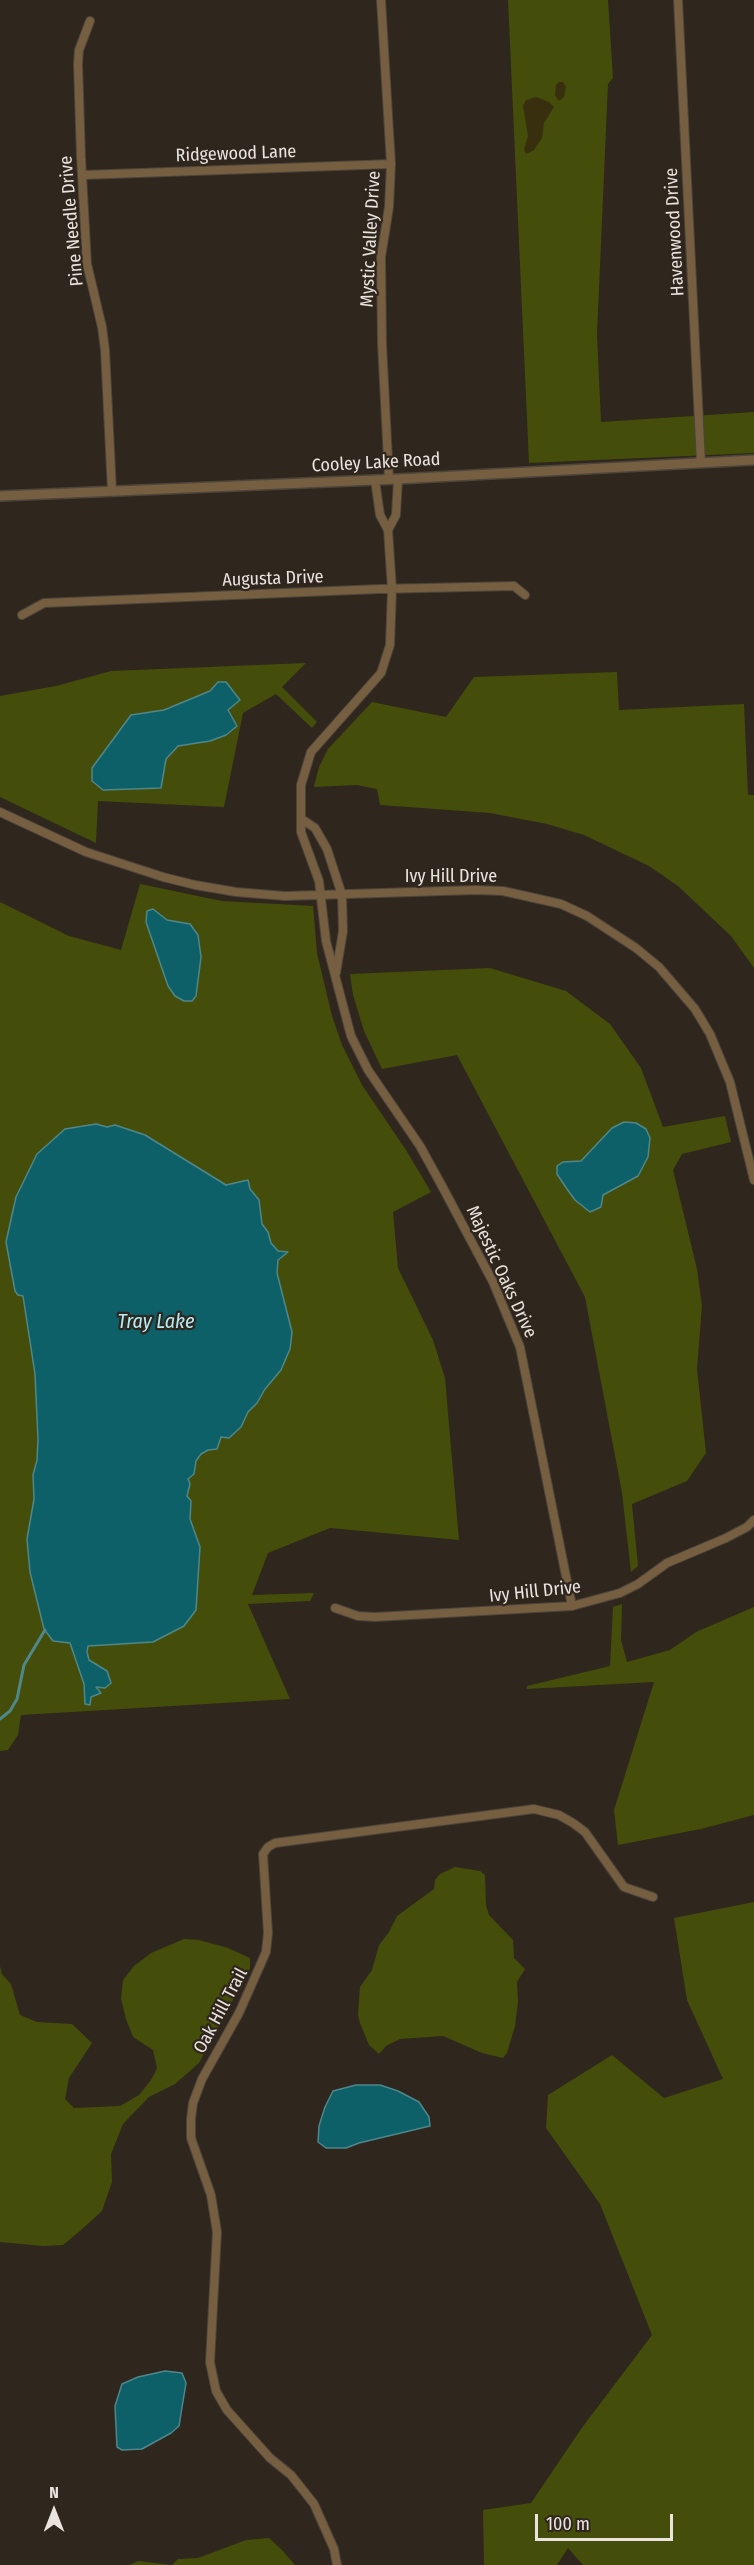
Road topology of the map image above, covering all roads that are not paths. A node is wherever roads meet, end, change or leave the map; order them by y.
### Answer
1 (381, 0) edge
2 (678, 0) edge
3 (90, 21) dead end
4 (391, 164) junction
5 (83, 174) junction
6 (754, 460) edge
7 (701, 463) junction
8 (393, 479) junction
9 (375, 480) junction
10 (112, 491) junction
11 (0, 496) edge
12 (388, 530) junction
13 (392, 589) junction
14 (525, 595) dead end
15 (22, 615) dead end
16 (0, 812) edge
17 (303, 819) junction
18 (322, 895) junction
19 (342, 895) junction
20 (335, 976) junction
21 (754, 1180) edge
22 (754, 1520) edge
23 (572, 1606) junction
24 (335, 1608) dead end
25 (653, 1897) dead end
26 (337, 2565) edge

1 - 4 street, Mystic Valley Drive
2 - 7 street, Havenwood Drive
3 - 5 street, Pine Needle Drive
4 - 5 street, Ridgewood Lane
4 - 8 street, Mystic Valley Drive
5 - 10 street, Pine Needle Drive
6 - 7 street, Cooley Lake Road
7 - 8 street, Cooley Lake Road
8 - 9 street, Cooley Lake Road
8 - 12 street, Majestic Oaks Drive
9 - 10 street, Cooley Lake Road
9 - 12 street, Majestic Oaks Drive
10 - 11 street, Cooley Lake Road
12 - 13 street, Majestic Oaks Drive
13 - 14 street, Augusta Drive
13 - 15 street, Augusta Drive
13 - 17 street, Majestic Oaks Drive
16 - 18 street, Ivy Hill Drive
17 - 18 street, Majestic Oaks Drive
17 - 19 street, Majestic Oaks Drive
18 - 19 street, Ivy Hill Drive
18 - 20 street, Majestic Oaks Drive
19 - 20 street, Majestic Oaks Drive
19 - 21 street, Ivy Hill Drive
20 - 23 street, Majestic Oaks Drive
22 - 23 street, Ivy Hill Drive
23 - 24 street, Ivy Hill Drive
25 - 26 street, Oak Hill Trail

